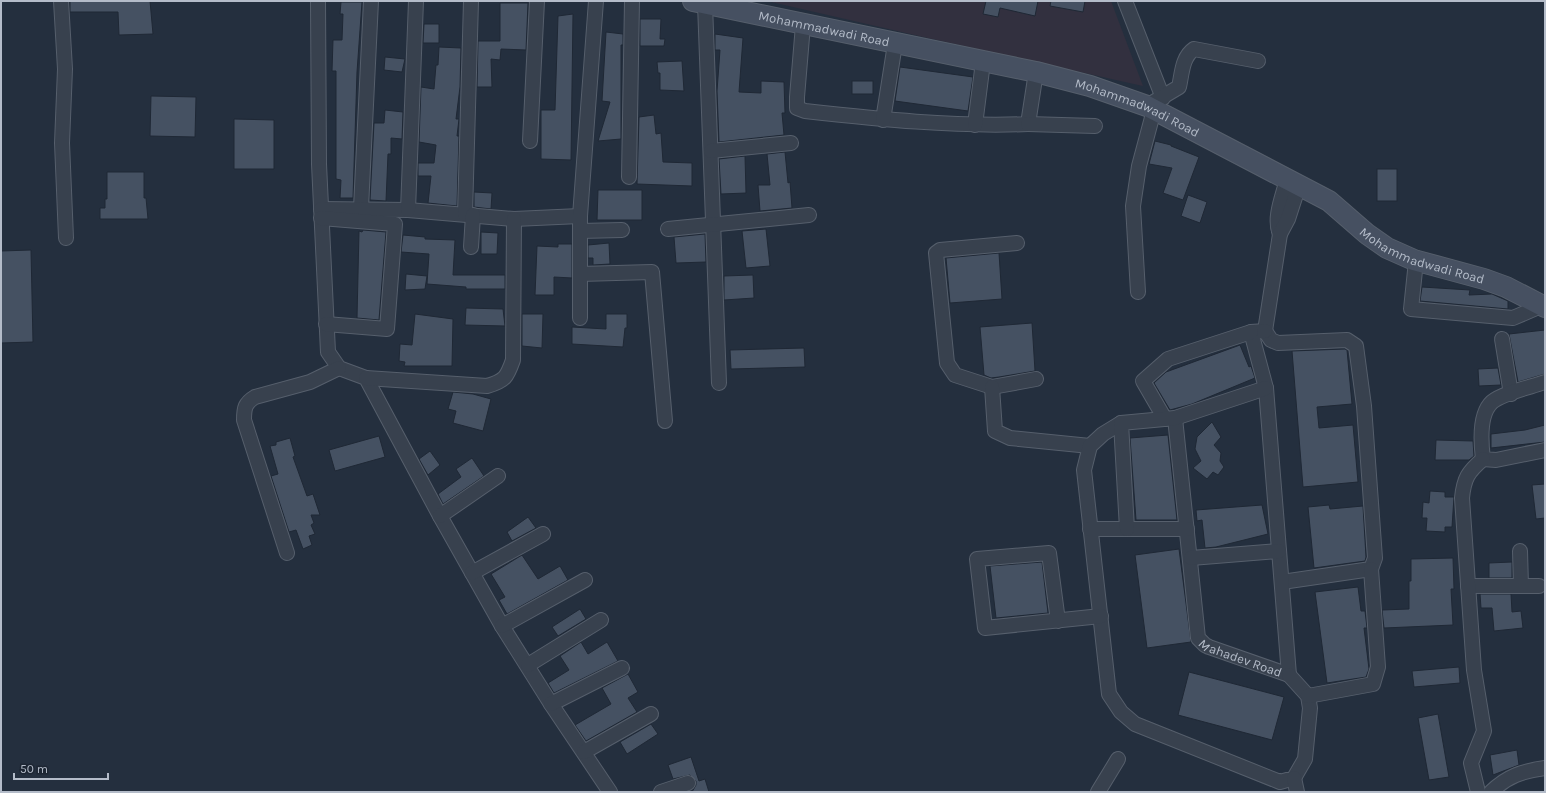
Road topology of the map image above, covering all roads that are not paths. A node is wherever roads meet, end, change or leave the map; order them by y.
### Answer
1 (61, 1) edge
2 (318, 1) edge
3 (371, 1) edge
4 (416, 1) edge
5 (471, 1) edge
6 (537, 1) edge
7 (596, 1) edge
8 (632, 1) edge
9 (1125, 1) edge
10 (699, 2) edge
11 (803, 24) junction
12 (895, 44) junction
13 (1258, 61) dead end
14 (983, 62) junction
15 (1036, 72) junction
16 (1155, 104) junction
17 (883, 120) junction
18 (1028, 124) junction
19 (975, 125) junction
20 (1095, 126) dead end
21 (530, 141) dead end
22 (791, 143) dead end
23 (711, 151) junction
24 (629, 178) dead end
25 (1293, 182) junction
26 (361, 208) junction
27 (408, 210) junction
28 (321, 213) junction
29 (469, 214) junction
30 (809, 215) dead end
31 (580, 216) junction
32 (514, 219) junction
33 (713, 225) junction
34 (668, 229) dead end
35 (622, 230) dead end
36 (580, 231) junction
37 (66, 238) dead end
38 (1017, 243) dead end
39 (471, 247) dead end
40 (1416, 261) junction
41 (580, 274) junction
42 (1138, 292) dead end
43 (1543, 307) edge
44 (580, 318) dead end
45 (326, 324) junction
46 (1265, 331) junction
47 (1251, 332) junction
48 (1502, 339) dead end
49 (339, 368) junction
50 (366, 378) junction
51 (1036, 378) dead end
52 (1545, 382) edge
53 (719, 383) dead end
54 (1266, 388) junction
55 (992, 390) junction
56 (1511, 394) junction
57 (1170, 419) junction
58 (664, 421) dead end
59 (1121, 423) junction
60 (1090, 446) junction
61 (1545, 450) edge
62 (1483, 459) junction
63 (498, 476) dead end
64 (440, 516) junction
65 (1090, 529) junction
66 (1127, 529) junction
67 (1187, 529) junction
68 (542, 534) dead end
69 (1279, 551) junction
70 (1520, 551) dead end
71 (287, 553) dead end
72 (1191, 558) junction
73 (1371, 569) junction
74 (472, 573) junction
75 (585, 580) dead end
76 (1282, 582) junction
77 (1468, 586) junction
78 (1521, 586) junction
79 (1539, 586) dead end
80 (1100, 616) junction
81 (601, 620) dead end
82 (1058, 620) junction
83 (502, 626) junction
84 (528, 665) junction
85 (622, 668) dead end
86 (1289, 675) junction
87 (1308, 696) junction
88 (551, 704) junction
89 (651, 714) dead end
90 (584, 752) junction
91 (1118, 759) dead end
92 (1545, 768) edge
93 (1294, 778) junction
94 (688, 783) dead end
95 (610, 792) edge
96 (661, 792) edge
97 (1098, 792) edge
98 (1297, 792) edge
99 (1478, 792) edge
100 (1491, 792) edge

1 - 37 street
2 - 28 street
3 - 26 street
4 - 27 street
5 - 29 street
6 - 21 street
7 - 31 street
8 - 24 street
9 - 16 street
10 - 11 main road, Mohammadwadi Road
10 - 23 street
11 - 12 main road, Mohammadwadi Road
11 - 17 street
12 - 14 main road, Mohammadwadi Road
12 - 17 street
13 - 16 street
14 - 15 main road, Mohammadwadi Road
14 - 19 street
15 - 16 main road, Mohammadwadi Road
15 - 18 street
16 - 25 main road, Mohammadwadi Road
16 - 42 street
17 - 19 street
18 - 19 street
18 - 20 street
22 - 23 street
23 - 33 street
25 - 40 main road, Mohammadwadi Road
25 - 46 street
26 - 27 street
26 - 28 street
27 - 29 street
28 - 45 street
28 - 45 street
29 - 32 street
29 - 39 street
30 - 33 street
31 - 32 street
31 - 36 street
32 - 50 street
33 - 34 street
33 - 53 street
35 - 36 street
36 - 41 street
38 - 55 street
40 - 43 main road, Mohammadwadi Road
40 - 43 street
41 - 44 street
41 - 58 street
45 - 49 street
46 - 47 street, Mahadev Road
46 - 73 street
47 - 54 street, Mahadev Road
47 - 57 street, Mahadev Road
48 - 56 street
49 - 50 street
49 - 71 street
50 - 64 street
51 - 55 street
52 - 56 street
54 - 57 street
54 - 69 street, Mahadev Road
55 - 60 street
56 - 62 street
57 - 59 street
57 - 67 street, Mahadev Road
59 - 60 street
59 - 66 street
60 - 65 street
61 - 62 street
62 - 77 street
63 - 64 street
64 - 74 street
65 - 66 street
65 - 80 street
66 - 67 street
67 - 72 street, Mahadev Road
68 - 74 street
69 - 72 street
69 - 76 street, Mahadev Road
70 - 78 street
72 - 86 street, Mahadev Road
73 - 76 street
73 - 87 street
74 - 83 street
75 - 83 street
76 - 86 street, Mahadev Road
77 - 78 street
77 - 99 street
78 - 79 street
80 - 82 street
80 - 93 street
81 - 84 street
82 - 82 street
83 - 84 street
84 - 88 street
85 - 88 street
86 - 87 street
87 - 93 street
88 - 90 street
89 - 90 street
90 - 95 street
91 - 97 street
92 - 100 street
93 - 98 street
94 - 96 street

